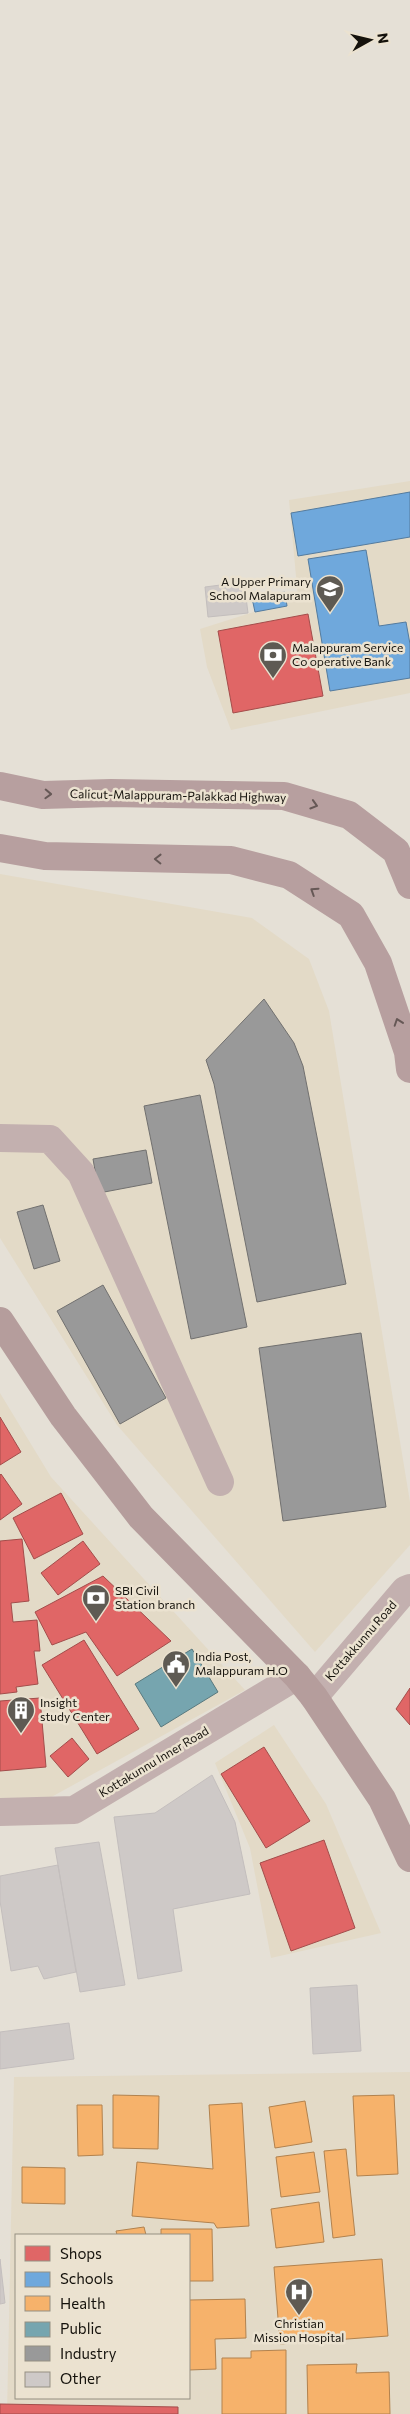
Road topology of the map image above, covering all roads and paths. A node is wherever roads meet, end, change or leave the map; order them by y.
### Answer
1 (0, 786) edge
2 (0, 848) edge
3 (410, 885) edge
4 (410, 1070) edge
5 (0, 1138) edge
6 (0, 1321) edge
7 (220, 1482) dead end
8 (410, 1588) edge
9 (305, 1686) junction
10 (0, 1812) edge
11 (410, 1858) edge

1 -> 3 highway, Calicut-Malappuram-Palakkad Highway
4 -> 2 highway
5 - 7 street
6 - 9 main road
8 - 9 street, Kottakkunnu Road
9 - 10 street, Kottakunnu Inner Road
9 - 11 main road

